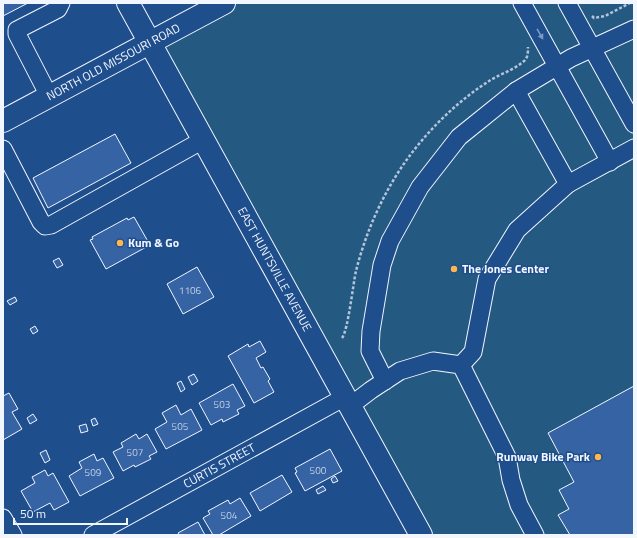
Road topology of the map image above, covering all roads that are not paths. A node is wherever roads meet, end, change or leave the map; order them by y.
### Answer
1 (61, 3) edge
2 (128, 3) edge
3 (224, 3) edge
4 (522, 3) edge
5 (567, 3) edge
6 (632, 34) edge
7 (149, 42) junction
8 (592, 48) junction
9 (558, 66) junction
10 (516, 91) junction
11 (49, 96) junction
12 (3, 121) edge
13 (634, 124) edge
14 (203, 140) junction
15 (634, 148) edge
16 (3, 149) edge
17 (610, 162) junction
18 (568, 184) junction
19 (461, 365) junction
20 (385, 381) junction
21 (348, 401) junction
22 (3, 518) edge
23 (13, 535) edge
24 (92, 535) edge
25 (421, 535) edge
26 (535, 535) edge

1 - 11 street
2 - 7 main road, EAST HUNTSVILLE AVENUE
3 - 7 main road, NORTH OLD MISSOURI ROAD
4 -> 9 street
5 - 8 street
6 - 8 street
7 - 11 main road, NORTH OLD MISSOURI ROAD
7 - 14 main road, EAST HUNTSVILLE AVENUE
8 - 9 street
8 - 13 street
9 - 10 street
9 - 17 street
10 - 18 street
10 - 20 street
11 - 12 main road, NORTH OLD MISSOURI ROAD
14 - 16 street
14 - 21 main road, EAST HUNTSVILLE AVENUE
15 - 17 street
17 - 18 street
18 - 19 street
19 - 20 street, CURTIS STREET
19 - 26 street
20 - 21 street, CURTIS STREET
21 - 24 street, CURTIS STREET
21 - 25 main road, EAST HUNTSVILLE AVENUE
22 - 23 street

